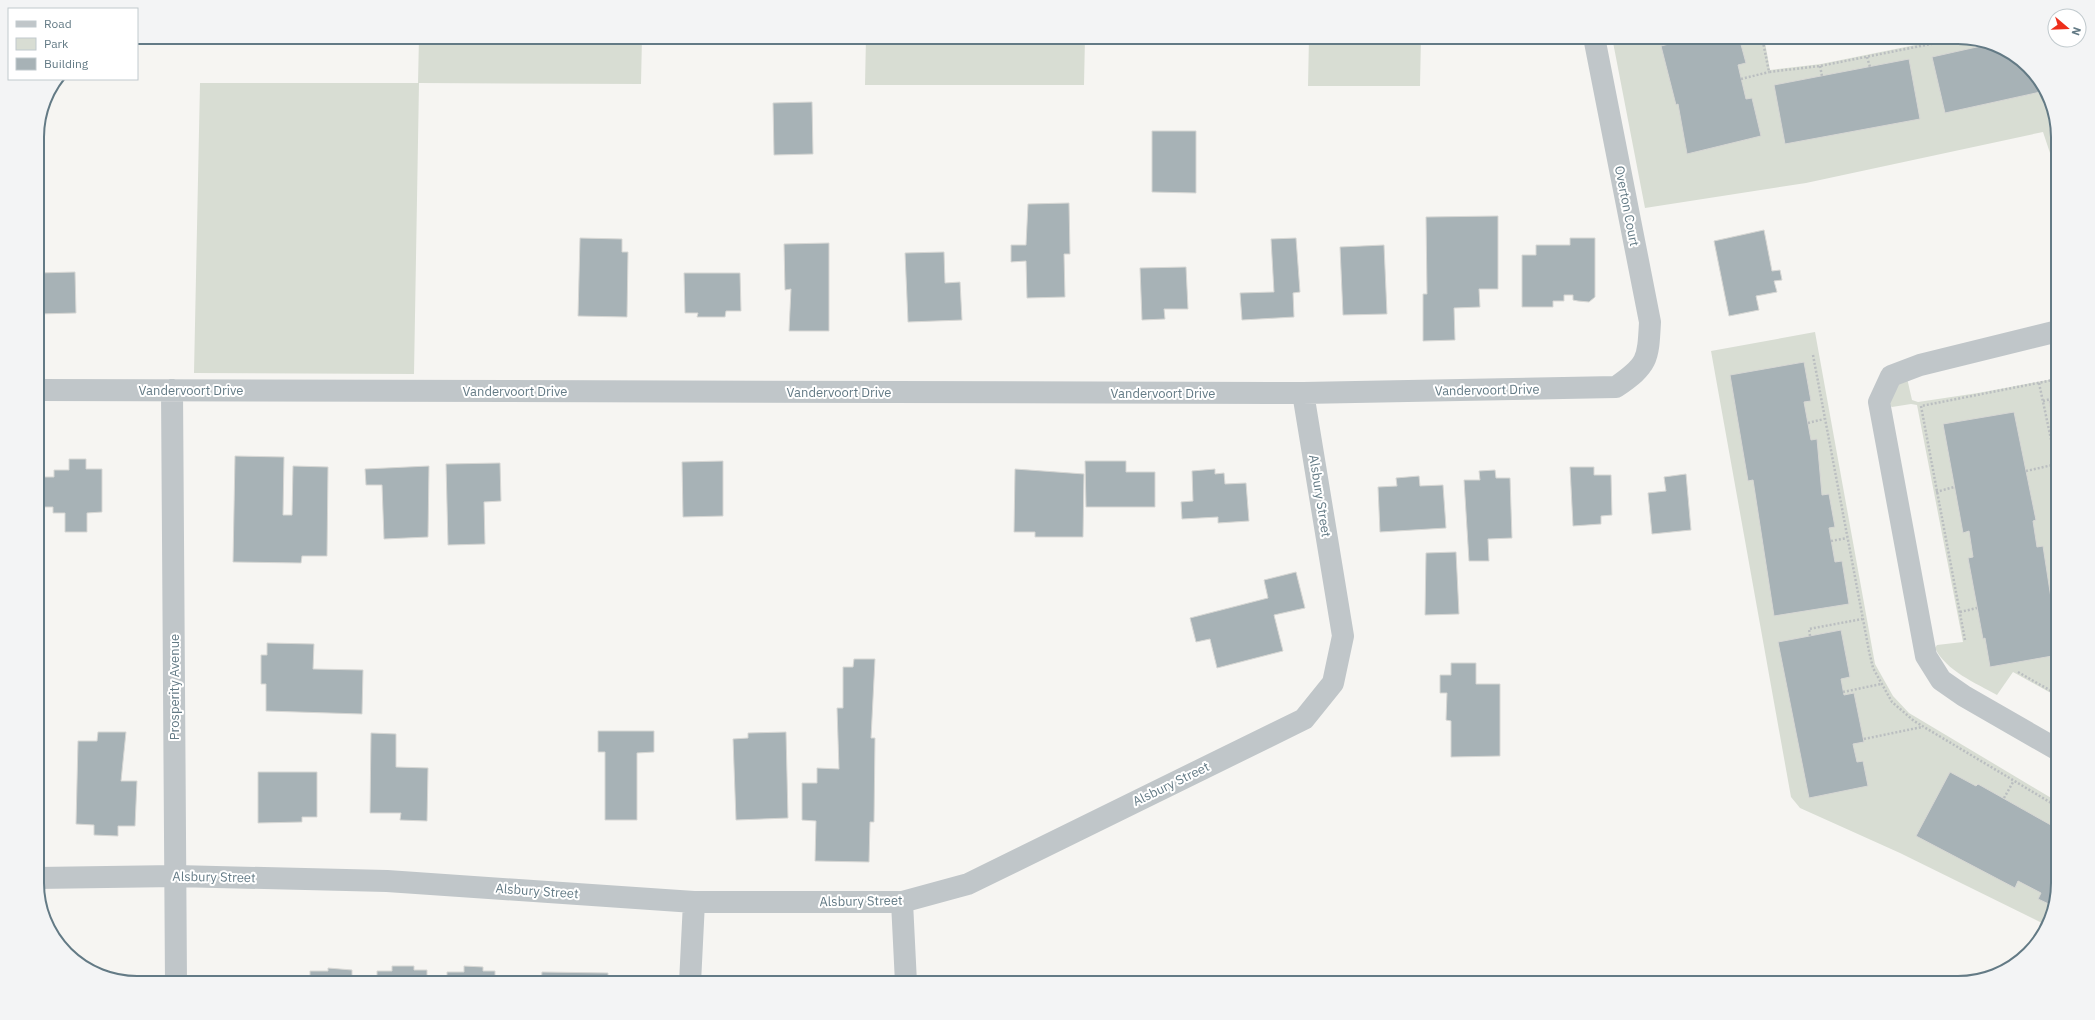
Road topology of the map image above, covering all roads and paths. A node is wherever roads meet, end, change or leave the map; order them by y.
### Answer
1 (1595, 44) edge
2 (1763, 44) edge
3 (1931, 44) edge
4 (1867, 57) junction
5 (1820, 66) junction
6 (1870, 67) dead end
7 (1769, 72) junction
8 (1822, 76) dead end
9 (1741, 79) dead end
10 (2051, 333) edge
11 (1637, 373) joint
12 (2051, 380) edge
13 (2039, 383) junction
14 (44, 390) edge
15 (172, 390) junction
16 (1303, 393) junction
17 (2051, 399) edge
18 (2043, 401) junction
19 (1824, 419) dead end
20 (1808, 422) dead end
21 (2049, 431) joint
22 (2051, 439) edge
23 (2051, 465) edge
24 (2026, 471) dead end
25 (1954, 487) dead end
26 (1936, 492) junction
27 (1847, 538) dead end
28 (1831, 541) dead end
29 (1977, 608) dead end
30 (1960, 612) junction
31 (1862, 619) dead end
32 (1810, 636) dead end
33 (1965, 640) dead end
34 (2018, 672) dead end
35 (1881, 684) dead end
36 (2051, 691) edge
37 (1843, 692) dead end
38 (1922, 727) dead end
39 (1864, 739) dead end
40 (2051, 746) edge
41 (2013, 782) dead end
42 (2004, 798) dead end
43 (176, 876) junction
44 (44, 878) edge
45 (694, 902) junction
46 (902, 902) junction
47 (176, 976) edge
48 (690, 976) edge
49 (906, 976) edge

1 - 11 street, Overton Court
2 - 7 path
3 - 4 path
4 - 5 path
4 - 6 path
5 - 7 path
5 - 8 path
7 - 9 path
10 - 40 street
11 - 16 street, Vandervoort Drive
12 - 13 path
13 - 18 path
13 - 26 path
14 - 15 street, Vandervoort Drive
15 - 16 street, Vandervoort Drive
15 - 43 street, Prosperity Avenue
16 - 46 street, Alsbury Street
17 - 18 path
18 - 21 path
19 - 20 path
21 - 22 path
23 - 24 path
25 - 26 path
26 - 30 path
27 - 28 path
29 - 30 path
30 - 33 path
31 - 32 path
34 - 36 path
35 - 37 path
38 - 39 path
41 - 42 path
43 - 44 street, Alsbury Street
43 - 45 street, Alsbury Street
43 - 47 street, Prosperity Avenue
45 - 46 street, Alsbury Street
45 - 48 street
46 - 49 street

